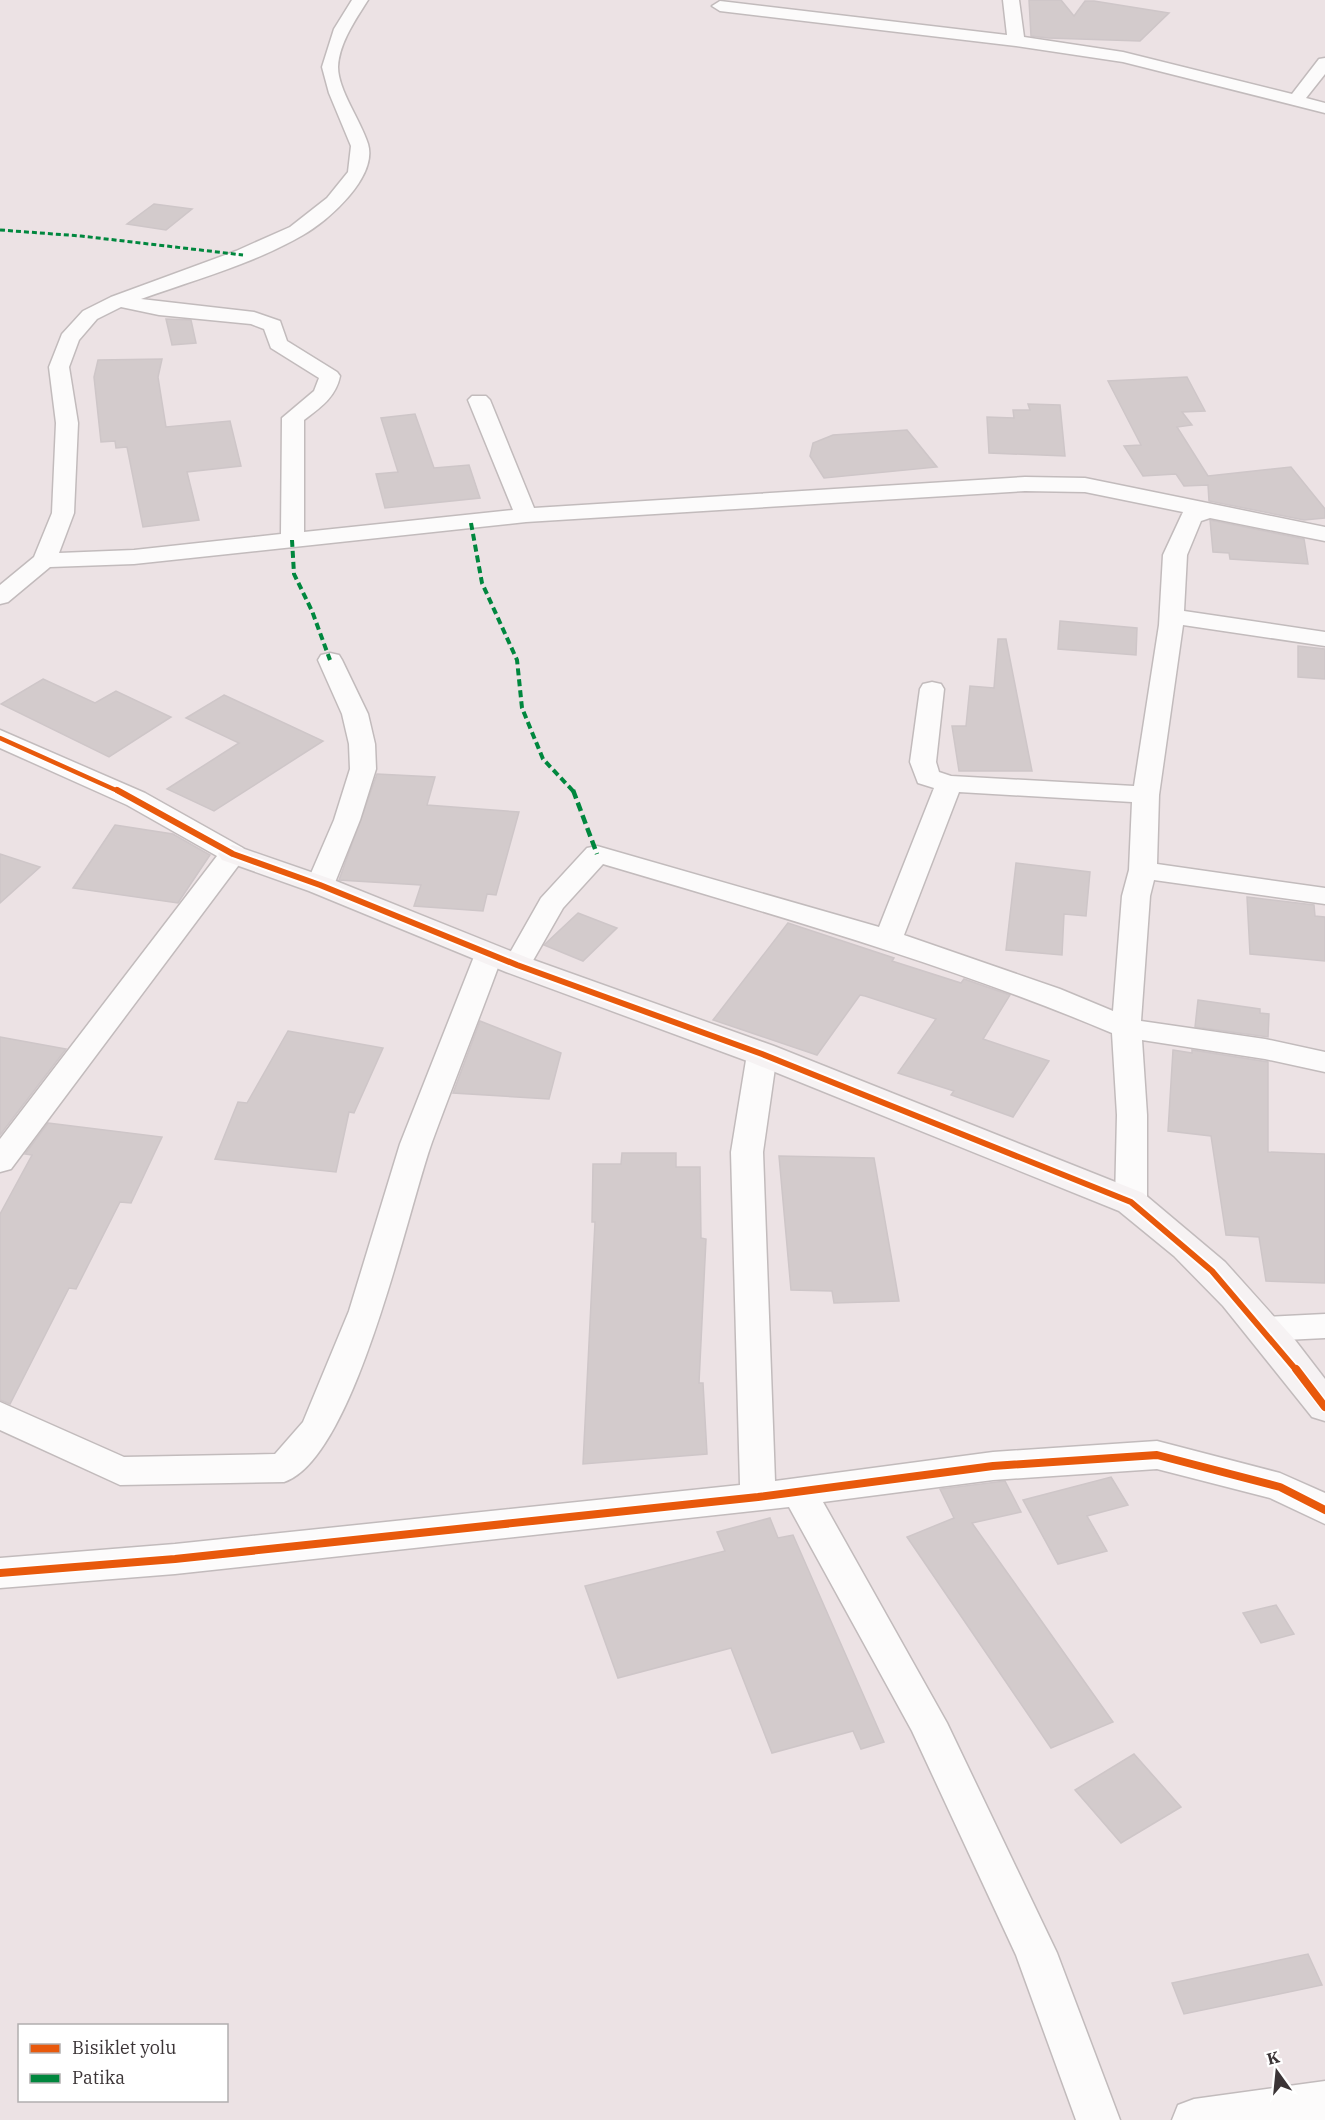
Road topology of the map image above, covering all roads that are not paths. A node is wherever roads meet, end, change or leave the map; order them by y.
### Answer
1 (360, 0) edge
2 (1011, 0) edge
3 (720, 6) dead end
4 (1016, 41) junction
5 (1325, 63) edge
6 (1296, 100) junction
7 (1325, 108) edge
8 (118, 301) junction
9 (479, 400) dead end
10 (1208, 510) junction
11 (526, 515) junction
12 (1325, 534) edge
13 (292, 540) junction
14 (44, 560) junction
15 (0, 597) edge
16 (1172, 616) junction
17 (1325, 639) edge
18 (330, 660) dead end
19 (932, 689) dead end
20 (2, 743) edge
21 (949, 784) junction
22 (1146, 795) junction
23 (233, 854) junction
24 (1143, 870) junction
25 (321, 885) junction
26 (1325, 896) edge
27 (888, 939) junction
28 (503, 960) junction
29 (1126, 1028) junction
30 (762, 1054) junction
31 (1325, 1062) edge
32 (0, 1161) edge
33 (1131, 1202) junction
34 (1325, 1326) edge
35 (1267, 1329) junction
36 (1325, 1407) edge
37 (0, 1415) edge
38 (799, 1492) junction
39 (758, 1497) junction
40 (1325, 1510) edge
41 (0, 1573) edge
42 (1325, 2102) edge
43 (1098, 2120) edge
44 (1194, 2120) edge

1 - 8 street
2 - 4 street
3 - 4 street
4 - 6 street
5 - 6 street
6 - 7 street
8 - 13 street
8 - 14 street
9 - 11 street
10 - 11 street
10 - 12 street
10 - 16 street
11 - 13 street
13 - 14 street
14 - 15 street
16 - 17 street
16 - 22 street
18 - 25 street
19 - 21 street
20 - 23 street
21 - 22 street
21 - 27 street
22 - 24 street
23 - 25 street
23 - 32 street
24 - 26 street
24 - 29 street
25 - 28 street
27 - 28 street
27 - 29 street
28 - 30 street
28 - 37 street
29 - 31 street
29 - 33 street
30 - 33 street
30 - 39 street
33 - 35 street
34 - 35 street
35 - 36 street
38 - 39 street
38 - 40 street
38 - 43 street
39 - 41 street
42 - 44 street

